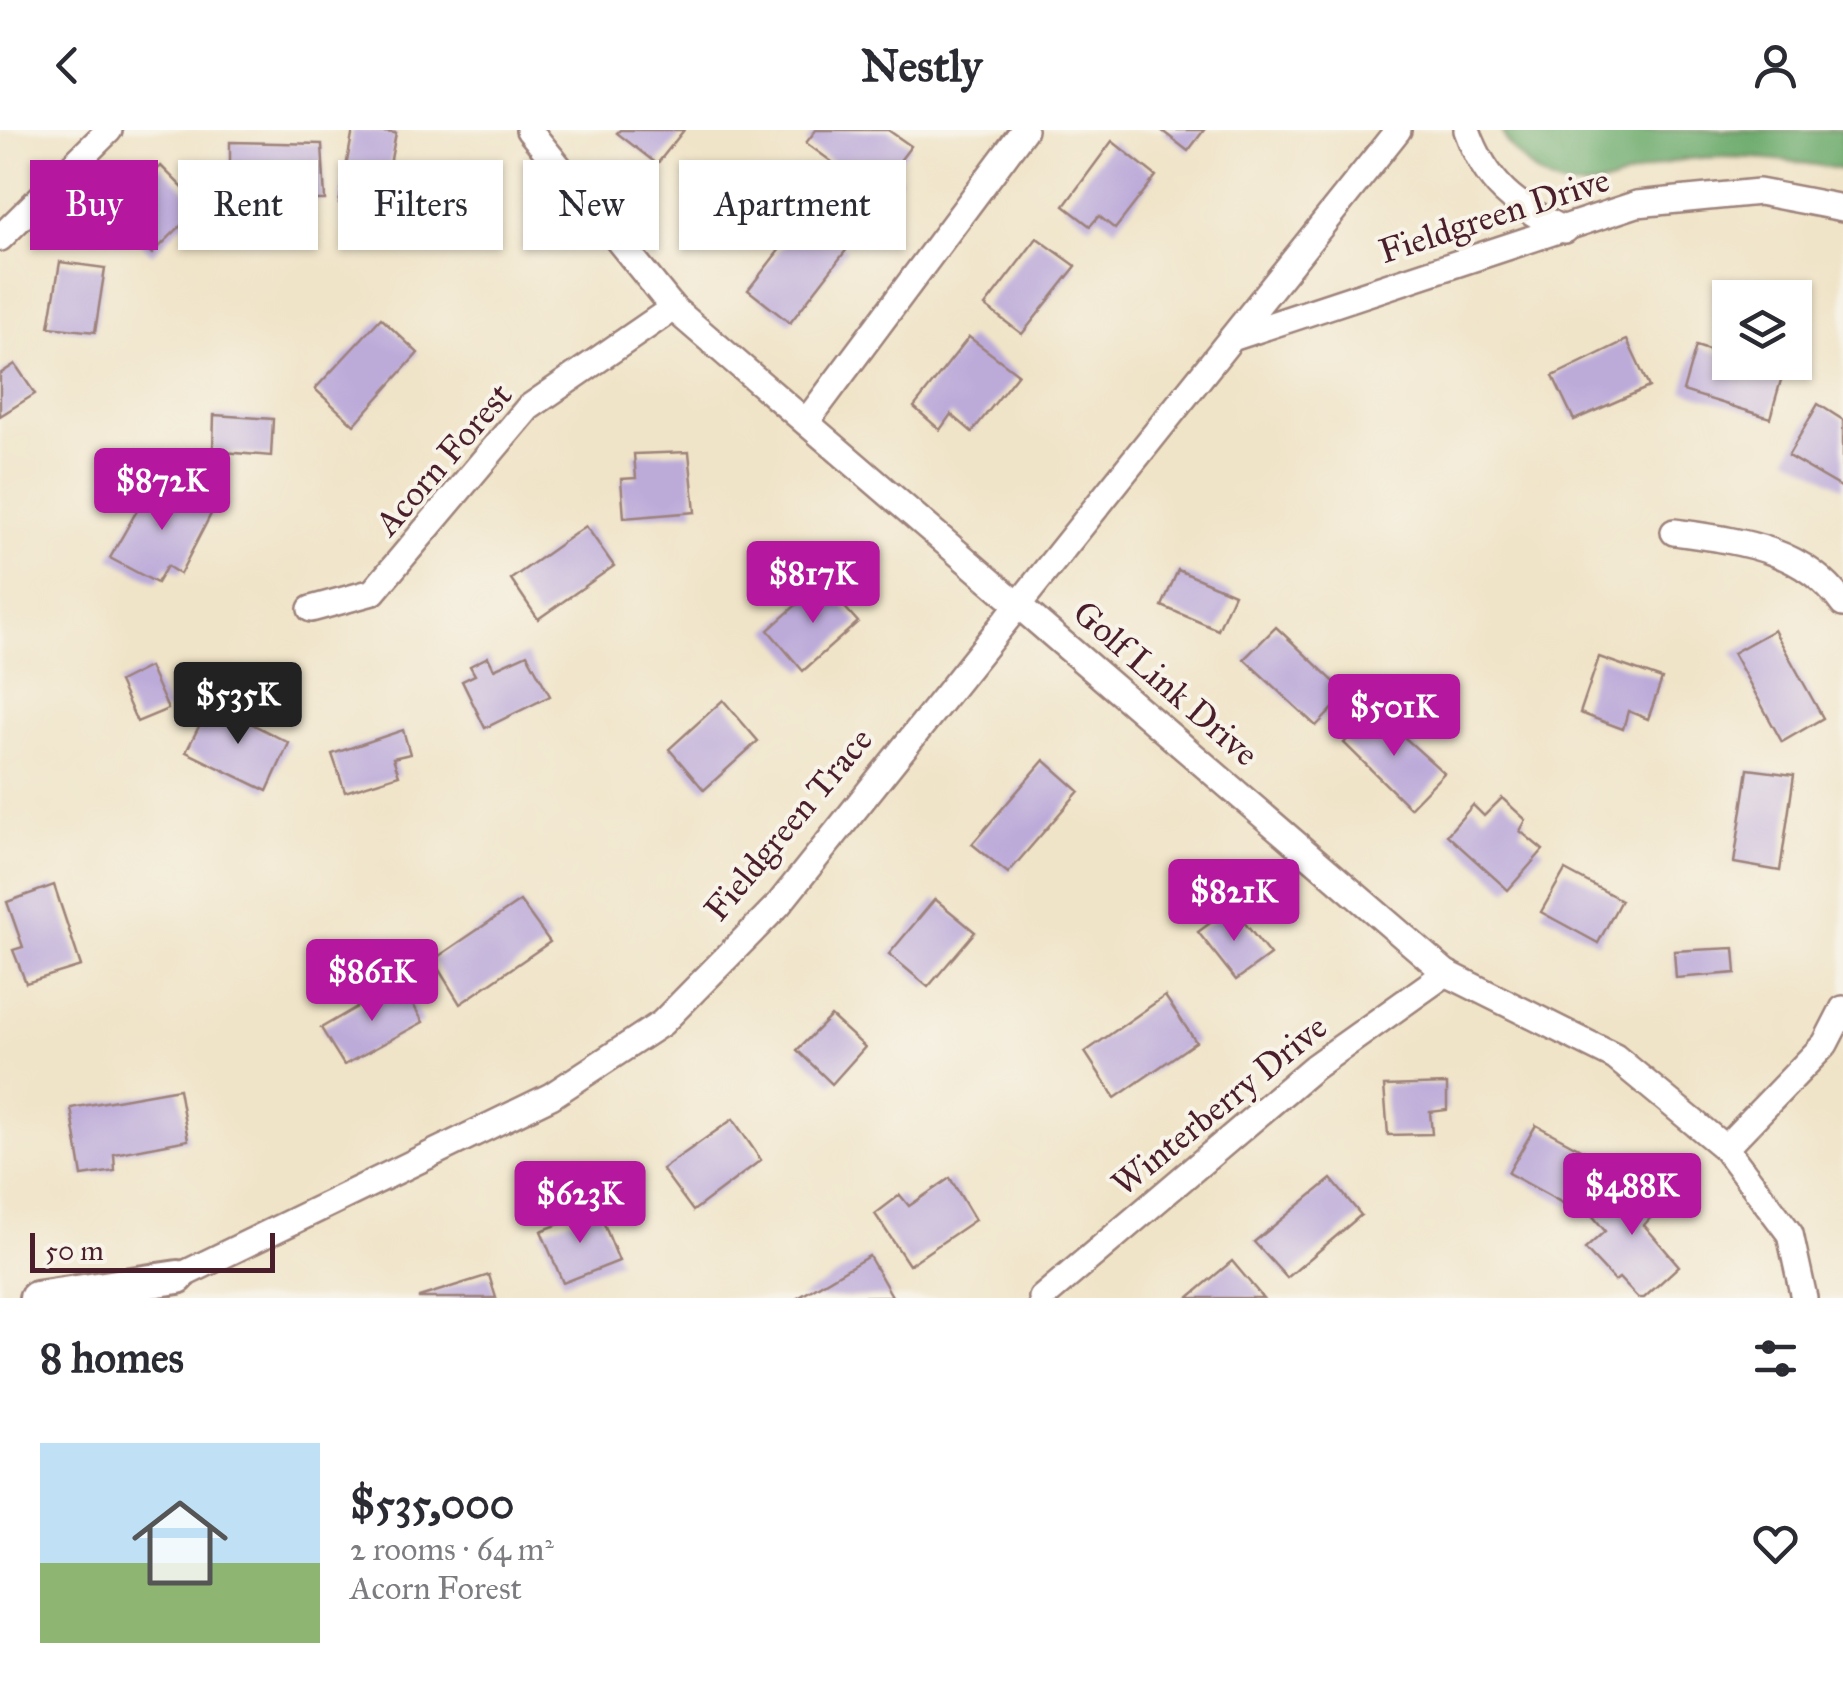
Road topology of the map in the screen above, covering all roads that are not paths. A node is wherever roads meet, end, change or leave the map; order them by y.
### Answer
1 (110, 130) edge
2 (529, 130) edge
3 (1024, 130) edge
4 (1398, 130) edge
5 (1467, 130) edge
6 (1843, 208) edge
7 (1565, 230) junction
8 (0, 238) edge
9 (673, 308) junction
10 (1232, 338) junction
11 (806, 422) junction
12 (1674, 532) dead end
13 (1023, 604) junction
14 (1843, 604) edge
15 (311, 610) dead end
16 (1446, 973) junction
17 (1843, 1009) edge
18 (1725, 1148) junction
19 (178, 1276) junction
20 (36, 1298) edge
21 (146, 1298) edge
22 (1042, 1298) edge
23 (1804, 1298) edge

1 - 8 street
2 - 9 street, Golf Link Drive
3 - 11 street
4 - 10 street, Fieldgreen Trace
5 - 7 street
6 - 7 street, Fieldgreen Drive
7 - 10 street, Fieldgreen Drive
9 - 11 street, Golf Link Drive
9 - 15 street, Acorn Forest
10 - 13 street, Fieldgreen Trace
11 - 13 street, Golf Link Drive
12 - 14 street
13 - 16 street, Golf Link Drive
13 - 19 street, Fieldgreen Trace
16 - 18 street, Golf Link Drive
16 - 22 street, Winterberry Drive
17 - 18 street
18 - 23 street, Golf Link Drive
19 - 20 street, Fieldgreen Trace
19 - 21 street

